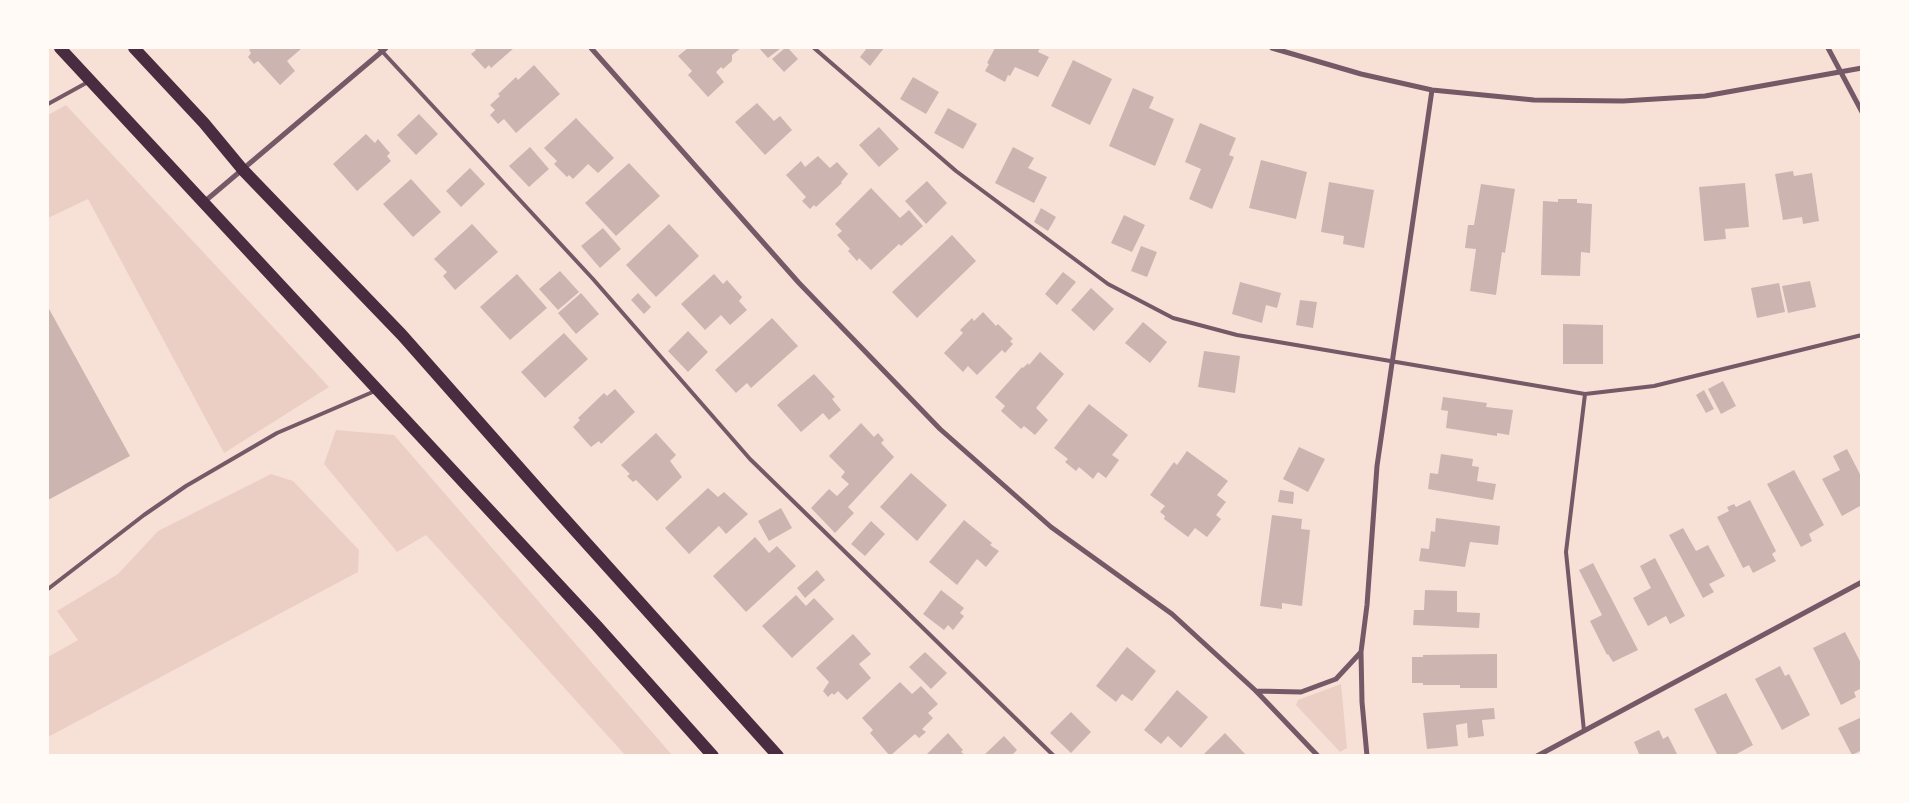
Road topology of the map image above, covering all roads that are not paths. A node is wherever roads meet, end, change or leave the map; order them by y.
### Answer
1 (60, 48) edge
2 (134, 48) edge
3 (591, 48) edge
4 (814, 48) edge
5 (1272, 48) edge
6 (1828, 48) edge
7 (382, 49) edge
8 (1862, 68) edge
9 (1840, 72) junction
10 (90, 81) junction
11 (1432, 90) junction
12 (48, 104) edge
13 (1862, 112) edge
14 (244, 170) junction
15 (203, 203) junction
16 (1862, 335) edge
17 (1393, 361) junction
18 (377, 390) junction
19 (1585, 394) junction
20 (1862, 582) edge
21 (48, 589) edge
22 (1361, 652) junction
23 (1256, 691) junction
24 (1584, 731) junction
25 (713, 756) edge
26 (778, 756) edge
27 (1054, 756) edge
28 (1318, 756) edge
29 (1367, 756) edge
30 (1536, 756) edge

1 - 10 main road
2 - 14 main road
3 - 23 street
4 - 17 lane
5 - 11 street
6 - 9 street
7 - 14 street
7 - 27 lane
8 - 9 street
9 - 11 street
9 - 13 street
10 - 12 lane
10 - 15 main road
11 - 17 street
14 - 15 street
14 - 26 main road
15 - 18 main road
16 - 19 lane
17 - 19 lane
17 - 22 street
18 - 21 lane
18 - 25 main road
19 - 24 lane
20 - 24 street
22 - 23 street
22 - 29 street
23 - 28 street
24 - 30 street

